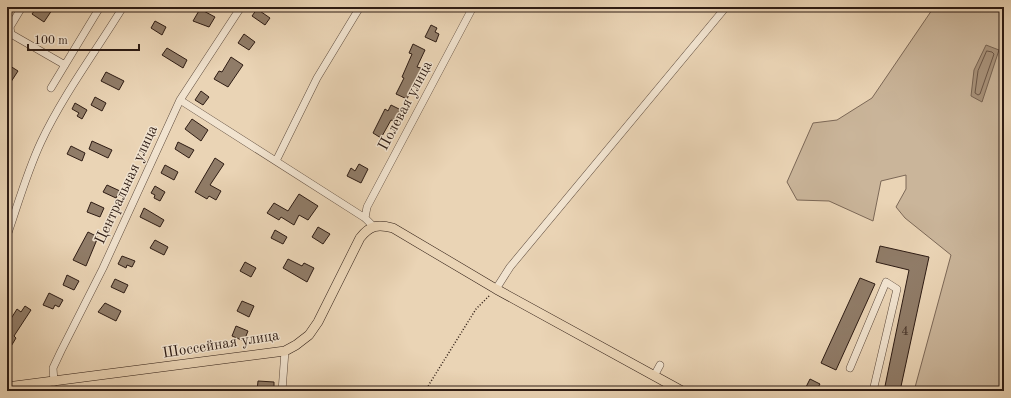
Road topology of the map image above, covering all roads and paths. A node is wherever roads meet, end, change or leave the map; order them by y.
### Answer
1 (22, 7) edge
2 (100, 7) edge
3 (123, 7) edge
4 (241, 7) edge
5 (360, 7) edge
6 (473, 7) edge
7 (726, 7) edge
8 (65, 65) junction
9 (51, 88) dead end
10 (180, 100) junction
11 (276, 161) junction
12 (365, 218) junction
13 (373, 226) junction
14 (7, 236) edge
15 (496, 289) junction
16 (284, 351) junction
17 (660, 365) dead end
18 (850, 368) dead end
19 (654, 376) junction
20 (54, 382) junction
21 (7, 387) edge
22 (282, 391) edge
23 (424, 391) edge
24 (682, 391) edge
25 (873, 391) edge

1 - 8 street
2 - 8 street
3 - 14 street
4 - 10 street, Центральная улица
5 - 11 street
6 - 12 street, Полевая улица
7 - 15 street
8 - 9 street
10 - 11 street
10 - 20 street, Центральная улица
11 - 12 street
12 - 13 street
13 - 15 main road
13 - 16 main road, Шоссейная улица
15 - 19 main road
15 - 23 path
16 - 20 main road, Шоссейная улица
16 - 22 street
17 - 19 street
18 - 25 street
19 - 24 main road
20 - 21 main road, Шоссейная улица

